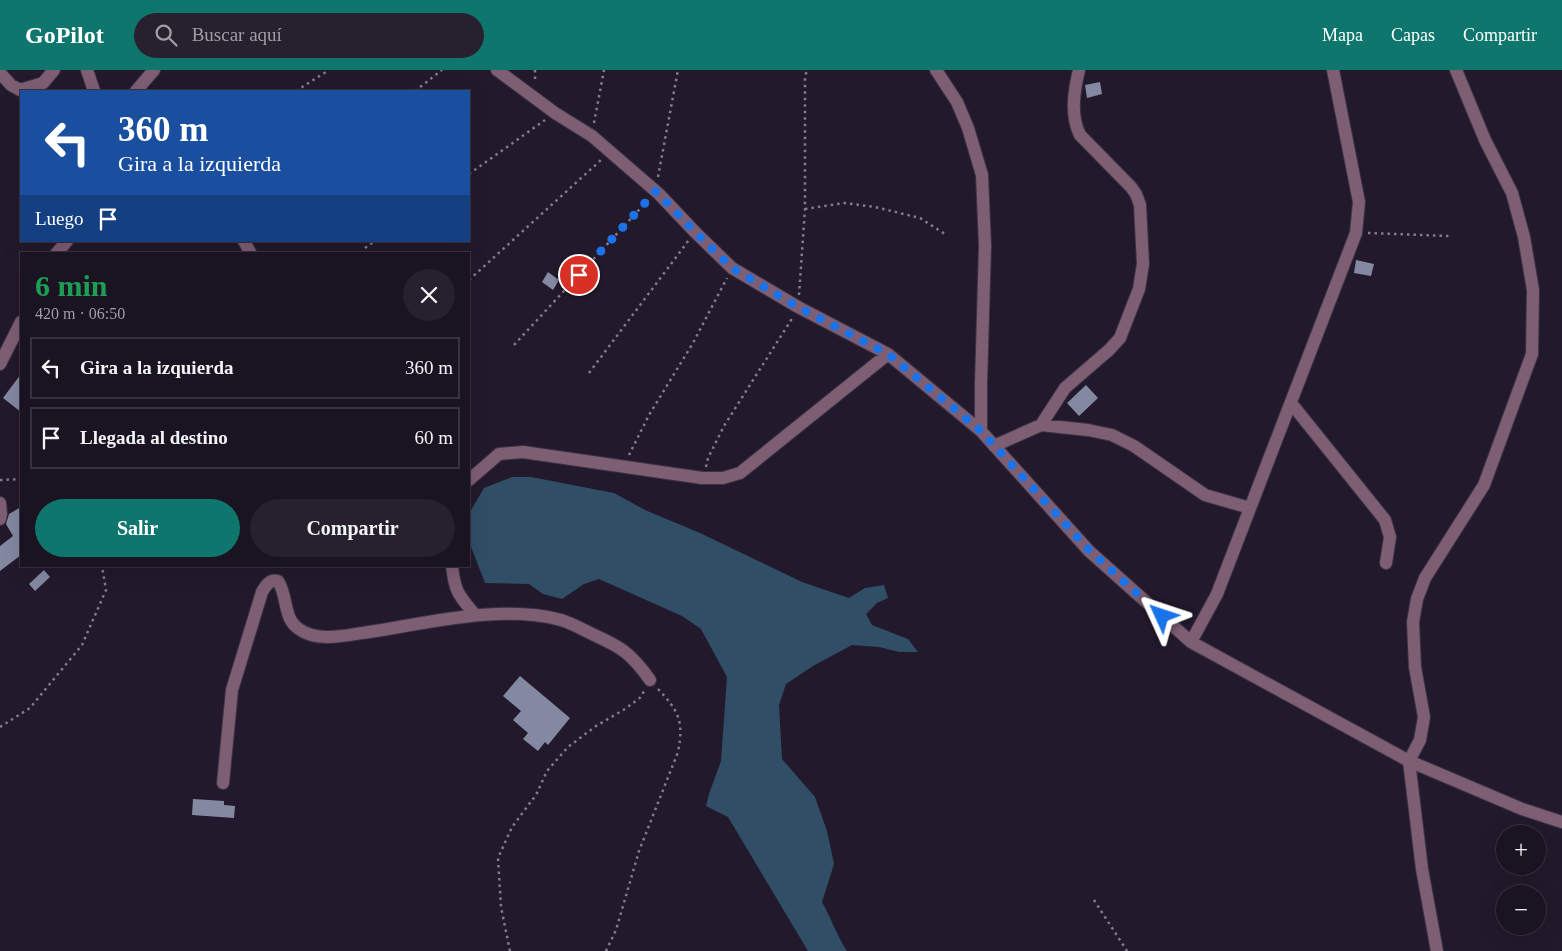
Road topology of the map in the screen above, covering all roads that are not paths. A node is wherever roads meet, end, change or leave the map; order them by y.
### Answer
1 (54, 70) edge
2 (87, 70) edge
3 (154, 70) edge
4 (497, 70) edge
5 (936, 70) edge
6 (1079, 70) edge
7 (1332, 70) edge
8 (1456, 70) edge
9 (0, 73) edge
10 (94, 90) edge
11 (137, 90) edge
12 (66, 242) edge
13 (58, 252) edge
14 (20, 324) edge
15 (888, 354) junction
16 (0, 364) edge
17 (1291, 403) junction
18 (1041, 425) junction
19 (981, 431) junction
20 (994, 446) junction
21 (470, 479) edge
22 (0, 503) edge
23 (1250, 508) junction
24 (0, 519) edge
25 (1386, 563) dead end
26 (452, 567) edge
27 (475, 615) junction
28 (1191, 642) junction
29 (650, 680) road end
30 (1409, 761) junction
31 (223, 783) dead end
32 (1562, 822) edge
33 (1437, 951) edge

1 - 9 street
2 - 10 street
3 - 11 street
4 - 15 street
5 - 19 street
6 - 18 street
7 - 17 street
8 - 30 street
12 - 13 street
14 - 16 street
15 - 19 street
15 - 21 street
17 - 23 street
17 - 25 street
18 - 20 street
18 - 23 street
19 - 20 street
20 - 28 street
22 - 24 street
23 - 28 street
26 - 27 street
27 - 29 street
27 - 31 street
28 - 30 street
30 - 32 street
30 - 33 street

